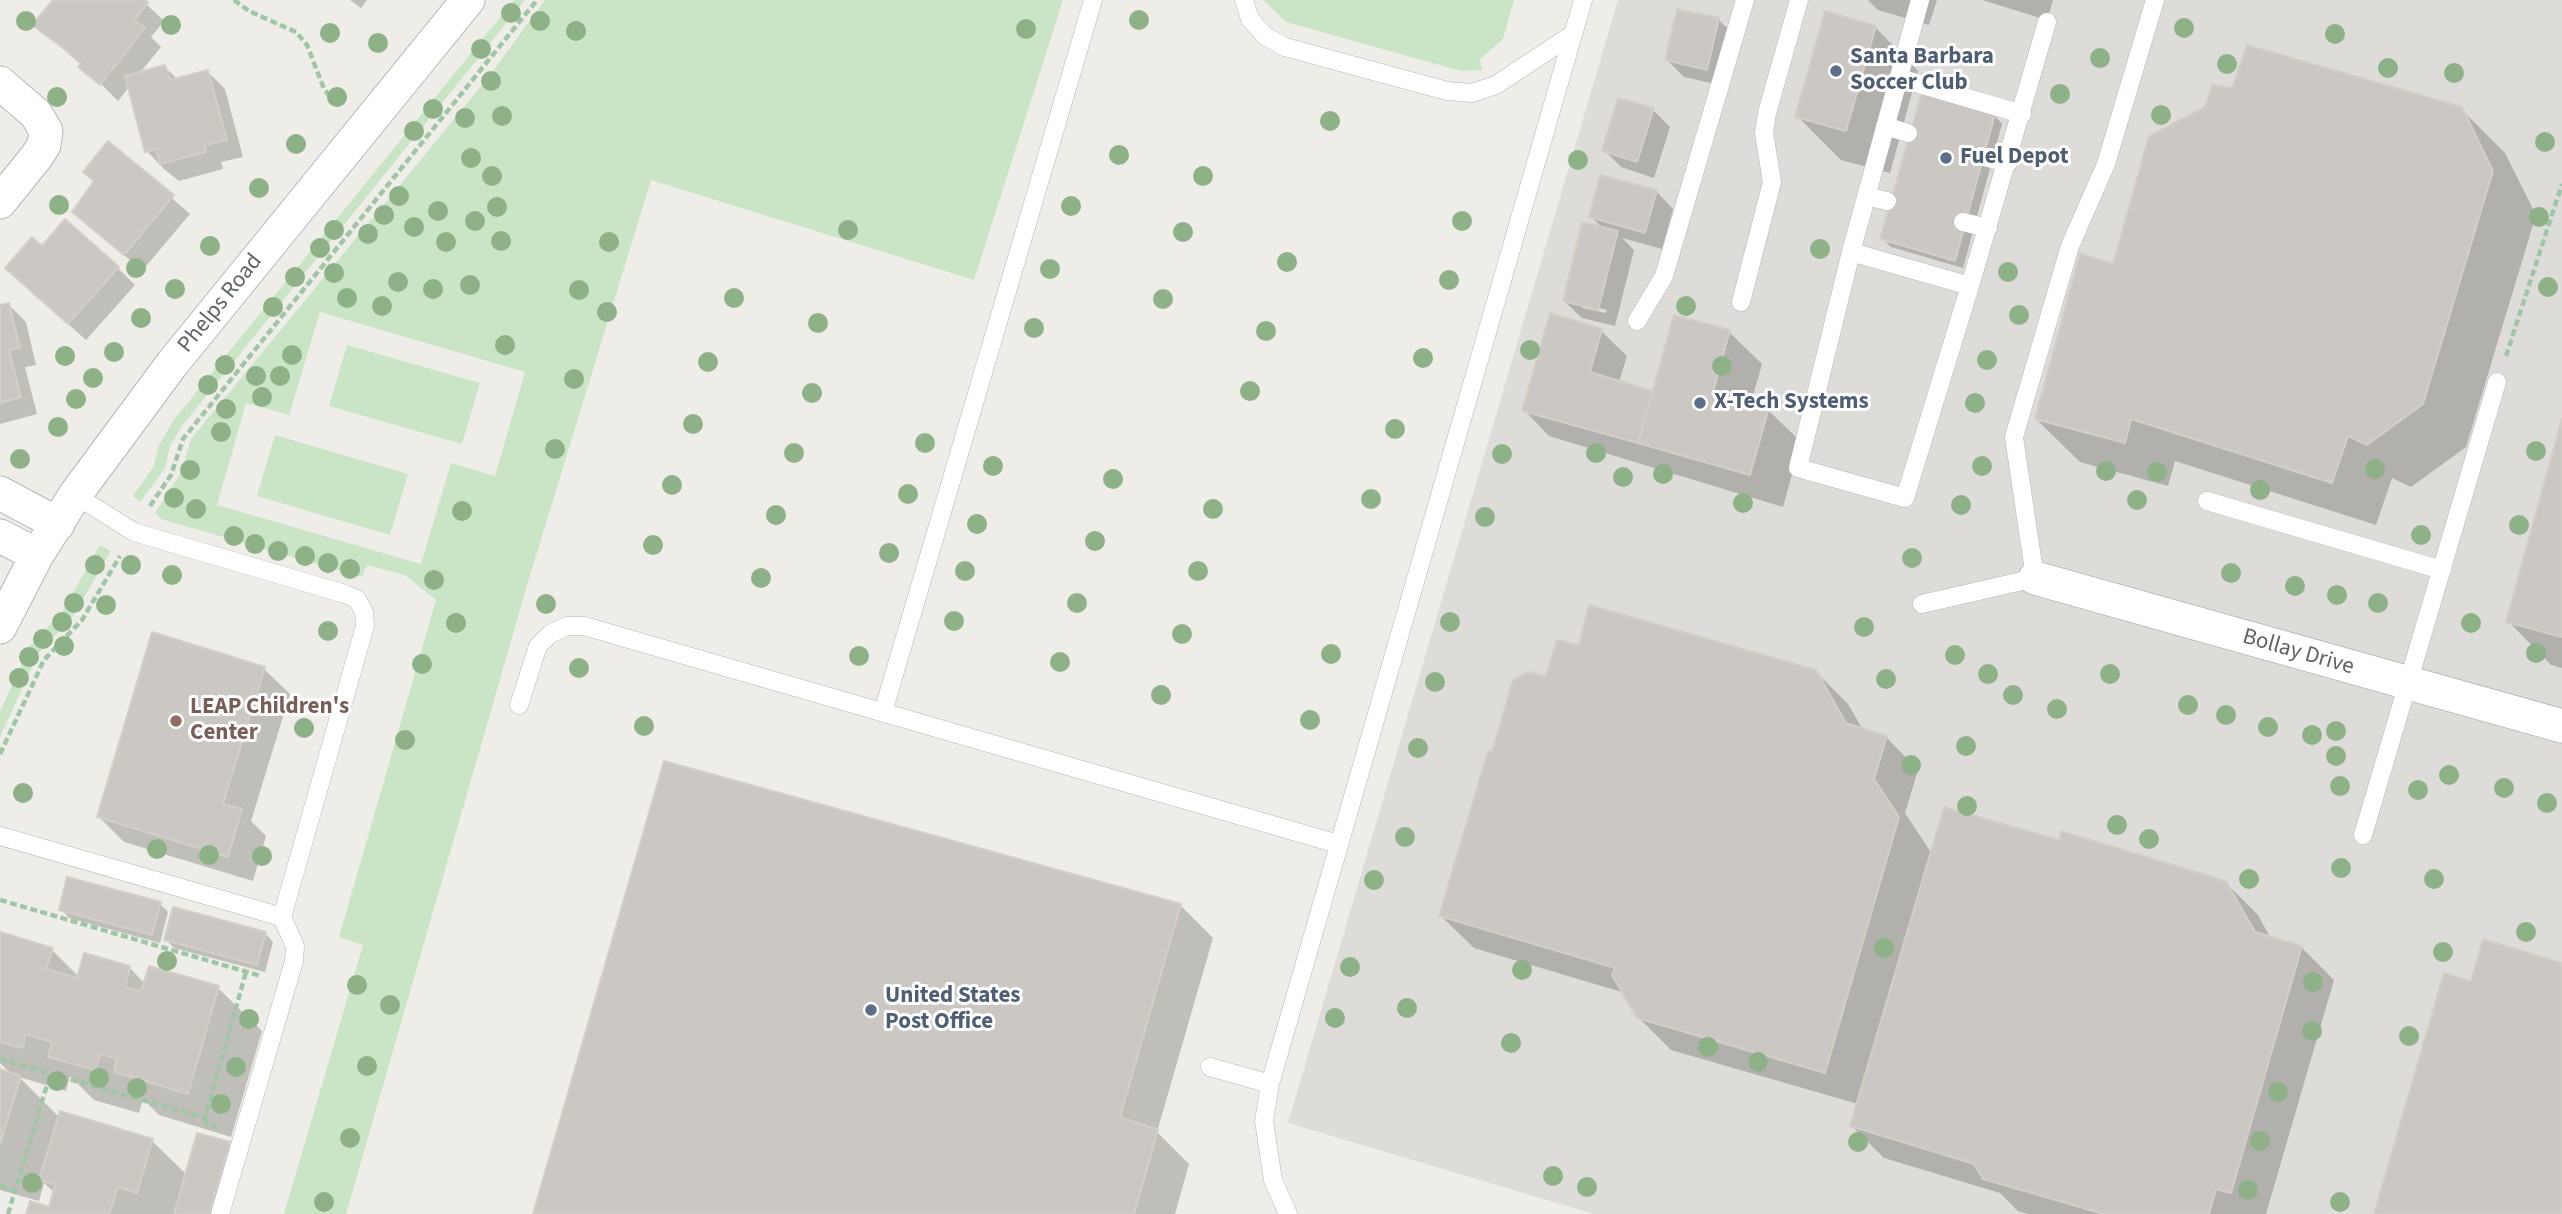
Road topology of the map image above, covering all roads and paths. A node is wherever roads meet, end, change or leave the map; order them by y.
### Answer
1 (234, 0) edge
2 (468, 0) edge
3 (537, 0) edge
4 (1094, 0) edge
5 (1244, 0) edge
6 (1583, 0) edge
7 (1745, 0) edge
8 (1799, 0) edge
9 (1920, 0) edge
10 (2155, 0) edge
11 (2047, 22) dead end
12 (1573, 34) junction
13 (1899, 78) junction
14 (0, 83) edge
15 (339, 107) dead end
16 (2022, 114) junction
17 (1885, 126) junction
18 (1908, 133) dead end
19 (1981, 156) dead end
20 (2008, 163) junction
21 (2562, 184) edge
22 (1866, 196) junction
23 (1887, 201) dead end
24 (0, 202) edge
25 (1963, 222) dead end
26 (1988, 228) junction
27 (1851, 252) junction
28 (1970, 286) junction
29 (1741, 302) dead end
30 (1637, 321) dead end
31 (2497, 382) joint
32 (0, 494) edge
33 (75, 495) junction
34 (2207, 501) dead end
35 (147, 511) dead end
36 (58, 524) junction
37 (0, 536) edge
38 (123, 551) dead end
39 (37, 555) junction
40 (2442, 570) junction
41 (2035, 578) junction
42 (1922, 604) dead end
43 (0, 627) edge
44 (2409, 684) junction
45 (519, 705) dead end
46 (883, 712) junction
47 (2562, 726) edge
48 (0, 754) edge
49 (2363, 835) dead end
50 (0, 836) edge
51 (1338, 844) junction
52 (0, 900) edge
53 (282, 917) junction
54 (246, 972) junction
55 (272, 980) dead end
56 (0, 1059) edge
57 (1210, 1067) dead end
58 (50, 1075) junction
59 (1270, 1084) junction
60 (0, 1186) edge
61 (15, 1191) junction
62 (8, 1214) edge
63 (220, 1214) edge
64 (1288, 1214) edge

1 - 15 path
2 - 33 street, Phelps Road
3 - 35 path
4 - 46 lane
5 - 12 lane
6 - 12 lane
7 - 30 lane
8 - 29 lane
9 - 13 lane
10 - 41 lane
11 - 16 lane
12 - 51 lane
13 - 16 lane
13 - 17 lane
14 - 24 street
16 - 20 lane
17 - 18 lane
17 - 22 lane
19 - 20 lane
20 - 26 lane
21 - 31 path
22 - 23 lane
22 - 27 lane
25 - 26 lane
26 - 28 lane
27 - 28 lane
27 - 28 lane
31 - 40 lane
32 - 36 street
33 - 36 street, Phelps Road
33 - 53 lane
34 - 40 lane
36 - 39 street, Phelps Road
37 - 39 street
38 - 48 path
39 - 43 street, Phelps Road
40 - 44 lane
41 - 42 lane
41 - 44 street, Bollay Drive
44 - 47 street, Bollay Drive
44 - 49 lane
45 - 46 lane
46 - 51 lane
50 - 53 lane
51 - 59 lane
52 - 54 path
53 - 63 lane
54 - 55 path
54 - 58 path
56 - 58 path
57 - 59 lane
58 - 61 path
59 - 64 lane
60 - 61 path
61 - 62 path

